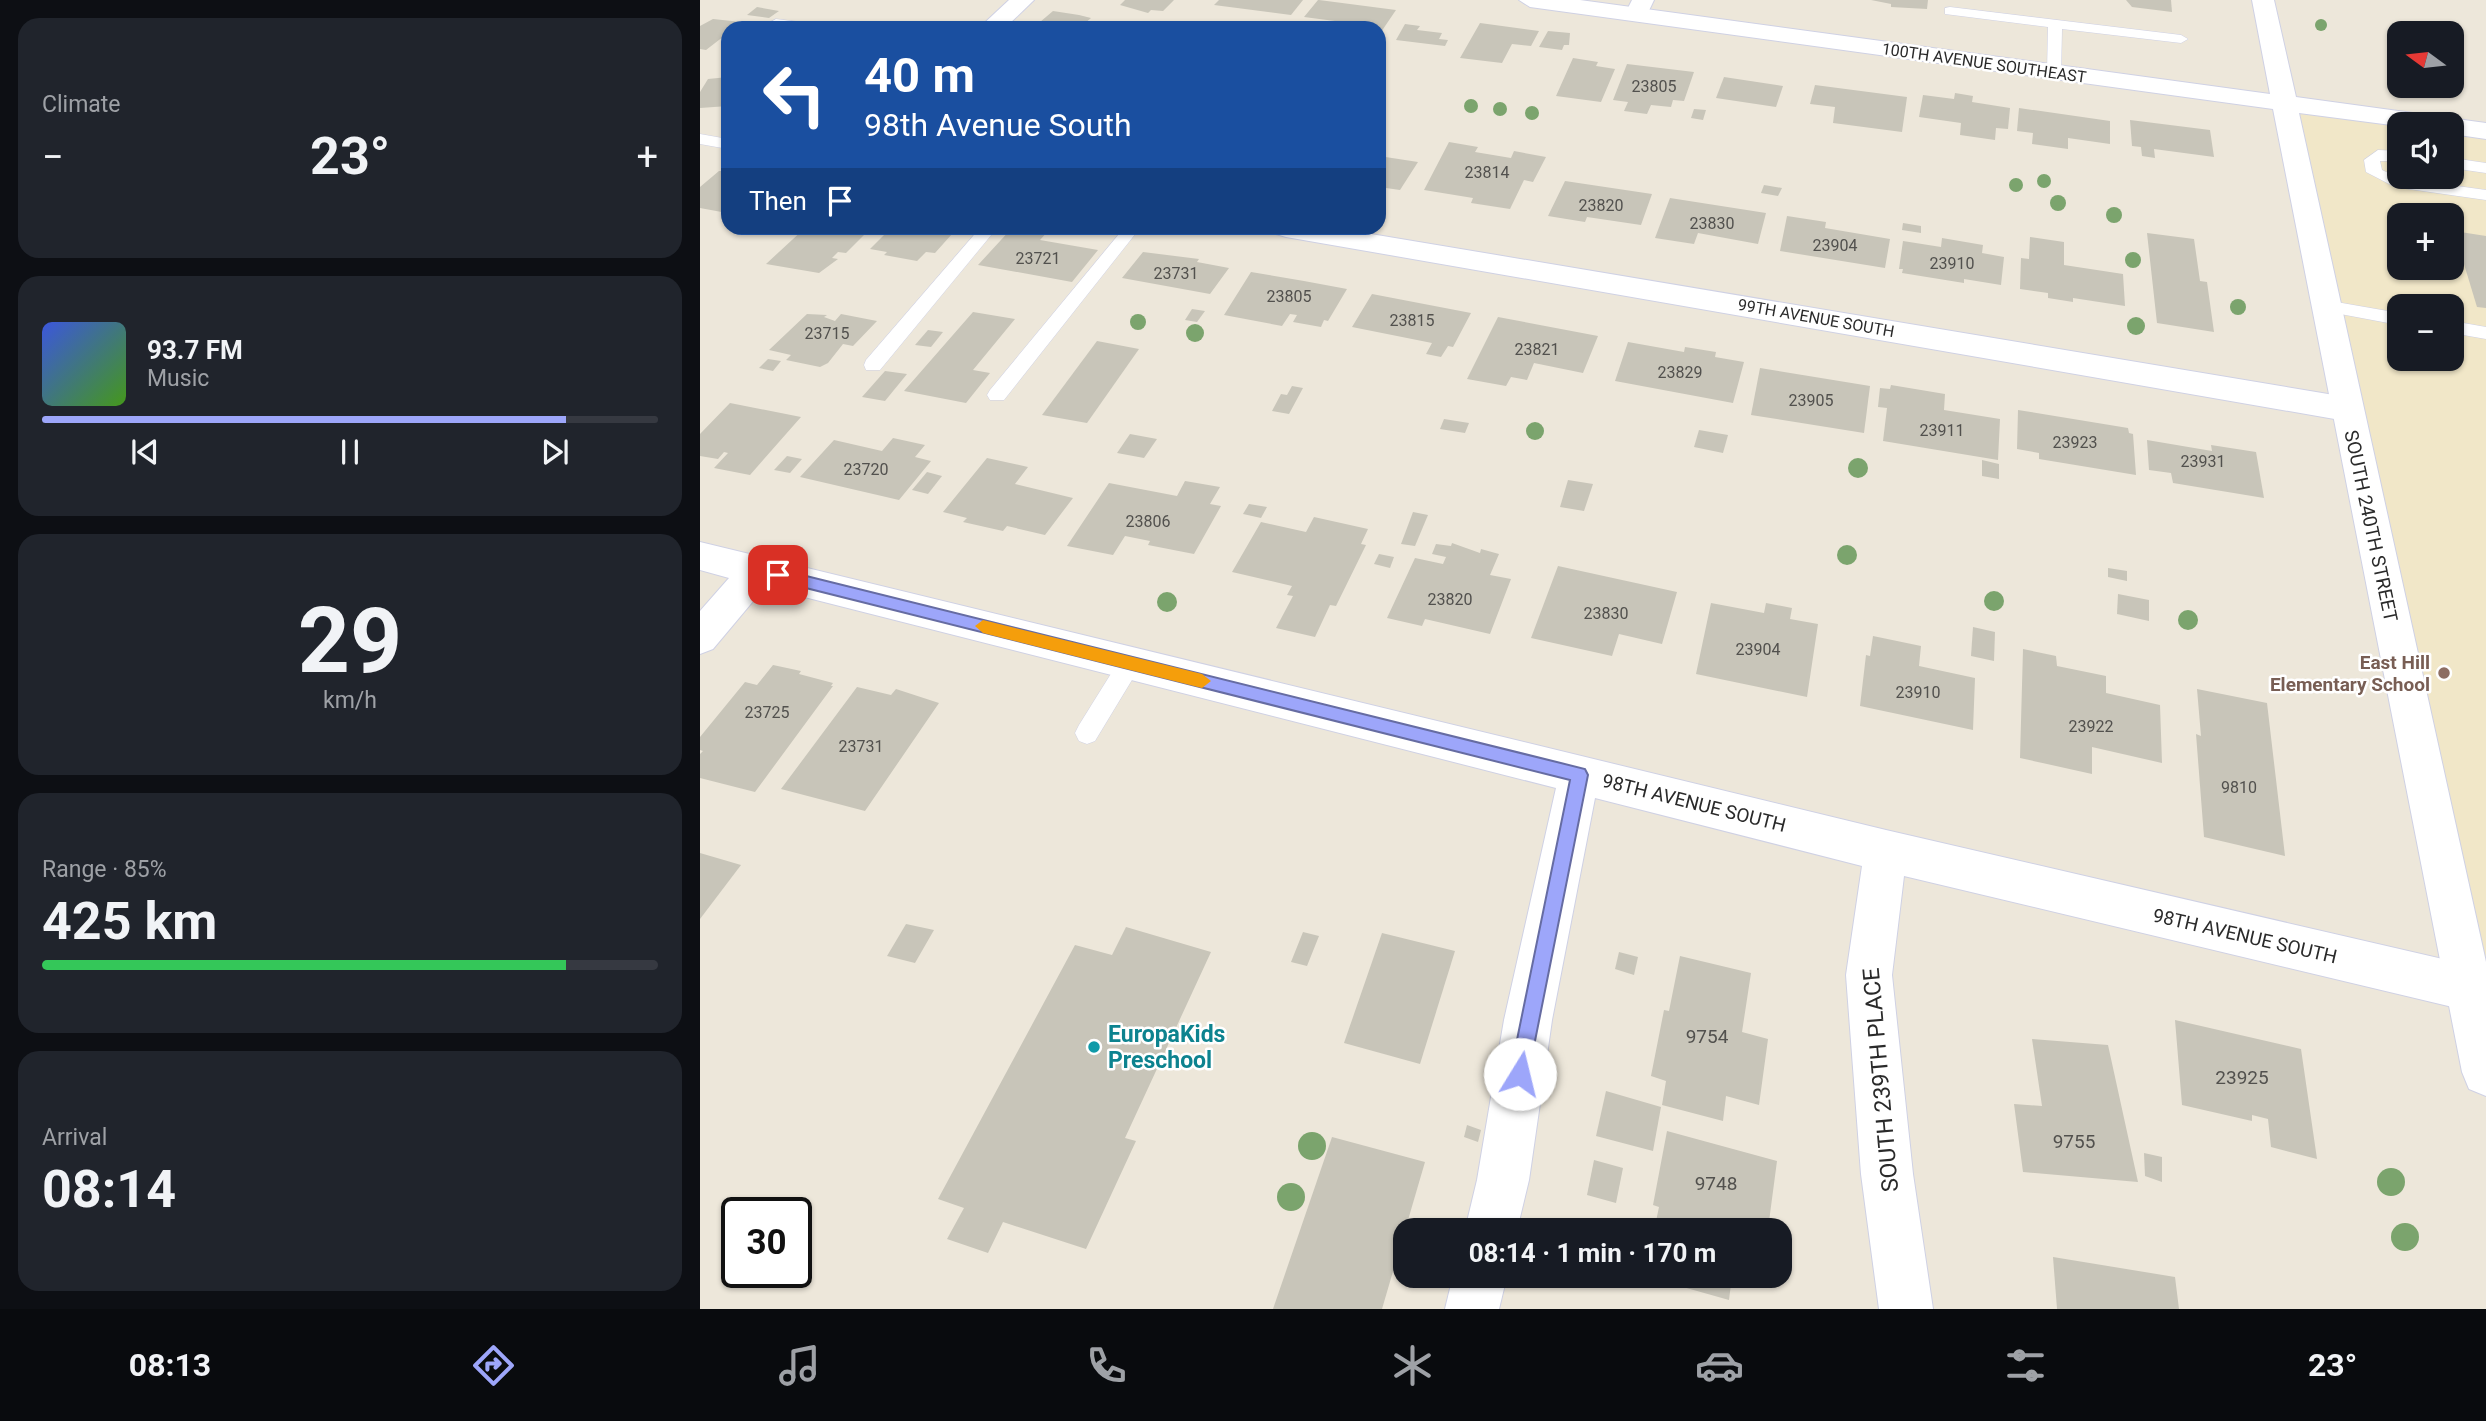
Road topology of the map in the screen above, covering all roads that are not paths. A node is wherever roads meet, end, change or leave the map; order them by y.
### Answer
1 (1023, 0) edge
2 (1530, 0) edge
3 (2263, 0) edge
4 (1640, 7) edge
5 (1950, 11) dead end
6 (999, 21) edge
7 (2055, 23) junction
8 (2181, 39) dead end
9 (2054, 72) junction
10 (2283, 104) junction
11 (2387, 117) edge
12 (2464, 128) edge
13 (2486, 131) edge
14 (700, 139) edge
15 (721, 143) edge
16 (2387, 155) edge
17 (2464, 165) edge
18 (2486, 168) edge
19 (2387, 178) edge
20 (2444, 189) edge
21 (2486, 195) edge
22 (983, 235) edge
23 (1126, 235) edge
24 (1327, 235) edge
25 (2325, 306) junction
26 (2387, 316) edge
27 (2464, 329) edge
28 (2486, 333) edge
29 (873, 365) dead end
30 (997, 395) dead end
31 (2346, 409) junction
32 (700, 556) edge
33 (758, 570) junction
34 (700, 638) edge
35 (1130, 663) junction
36 (1087, 733) dead end
37 (1579, 775) junction
38 (1886, 851) junction
39 (2477, 990) edge
40 (2486, 1072) edge
41 (1494, 1218) edge
42 (1477, 1288) edge
43 (1472, 1309) edge
44 (1906, 1309) edge

1 - 6 street
2 - 4 street, 100TH AVENUE SOUTHEAST
3 - 10 street, SOUTH 240TH STREET
4 - 9 street, 100TH AVENUE SOUTHEAST
5 - 7 lane
7 - 8 lane
7 - 9 lane
9 - 10 street, 100TH AVENUE SOUTHEAST
10 - 11 street, 100TH AVENUE SOUTHEAST
10 - 25 street, SOUTH 240TH STREET
12 - 13 street
14 - 15 lane
16 - 19 lane
17 - 18 lane
20 - 21 lane
22 - 29 lane
23 - 30 lane
24 - 31 street, 99TH AVENUE SOUTH
25 - 26 lane
25 - 31 street, SOUTH 240TH STREET
27 - 28 lane
31 - 39 street, SOUTH 240TH STREET
32 - 33 street, 98TH AVENUE SOUTH
33 - 34 street
33 - 35 street, 98TH AVENUE SOUTH
35 - 36 lane
35 - 37 street, 98TH AVENUE SOUTH
37 - 38 street, 98TH AVENUE SOUTH
37 - 41 street
38 - 39 street, 98TH AVENUE SOUTH
38 - 44 street, SOUTH 239TH PLACE
39 - 40 street, SOUTH 240TH STREET
42 - 43 street

